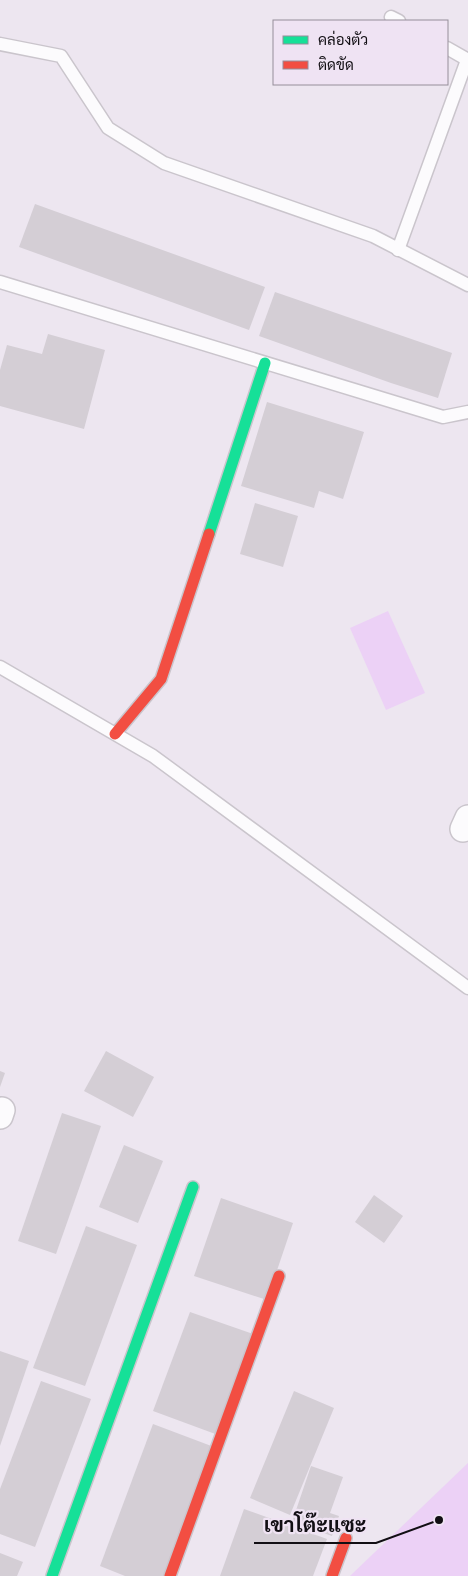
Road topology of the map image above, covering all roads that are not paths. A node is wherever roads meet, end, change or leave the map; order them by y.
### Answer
1 (0, 44) edge
2 (448, 49) edge
3 (467, 60) edge
4 (398, 250) junction
5 (0, 282) edge
6 (468, 285) edge
7 (265, 363) junction
8 (468, 412) edge
9 (0, 667) edge
10 (115, 734) junction
11 (468, 988) edge
12 (193, 1187) dead end
13 (279, 1276) dead end
14 (346, 1538) dead end
15 (52, 1576) edge
16 (170, 1576) edge
17 (332, 1576) edge

1 - 4 lane
2 - 3 lane
3 - 4 lane
4 - 6 lane
5 - 7 lane
7 - 8 lane
7 - 10 street
9 - 10 lane
10 - 11 lane
12 - 15 street
13 - 16 street
14 - 17 street

